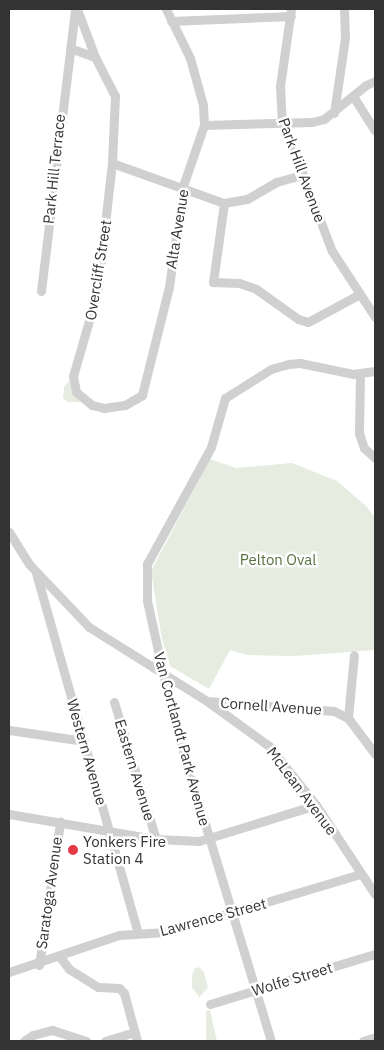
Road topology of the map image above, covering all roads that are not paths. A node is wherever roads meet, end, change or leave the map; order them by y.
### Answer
1 (76, 9) edge
2 (166, 9) edge
3 (344, 9) edge
4 (291, 12) edge
5 (171, 21) junction
6 (70, 48) junction
7 (95, 57) junction
8 (375, 81) edge
9 (353, 96) junction
10 (334, 113) junction
11 (282, 121) junction
12 (204, 125) junction
13 (375, 131) edge
14 (112, 163) junction
15 (302, 175) junction
16 (183, 186) junction
17 (224, 203) junction
18 (41, 291) dead end
19 (360, 294) junction
20 (375, 317) edge
21 (375, 371) edge
22 (360, 374) junction
23 (86, 400) joint
24 (375, 458) edge
25 (9, 532) edge
26 (35, 570) junction
27 (354, 655) dead end
28 (162, 675) junction
29 (207, 701) junction
30 (114, 702) dead end
31 (348, 718) junction
32 (9, 730) edge
33 (84, 741) junction
34 (375, 754) edge
35 (316, 805) junction
36 (9, 814) edge
37 (60, 822) junction
38 (109, 830) junction
39 (156, 839) junction
40 (209, 840) junction
41 (360, 874) junction
42 (375, 894) edge
43 (232, 913) junction
44 (138, 933) junction
45 (375, 954) edge
46 (60, 956) junction
47 (39, 964) junction
48 (9, 972) edge
49 (255, 990) junction
50 (210, 1004) dead end
51 (135, 1032) junction
52 (375, 1037) edge
53 (24, 1041) edge
54 (86, 1041) edge
55 (105, 1041) edge
56 (137, 1041) edge
57 (271, 1041) edge
58 (363, 1041) edge

1 - 6 street, Park Hill Terrace
1 - 7 street, Overcliff Street
2 - 5 street, Alta Avenue
3 - 10 street
4 - 5 street
4 - 11 street, Park Hill Avenue
5 - 12 street, Alta Avenue
6 - 7 street
6 - 18 street, Park Hill Terrace
7 - 14 street, Overcliff Street
8 - 9 street
9 - 10 street
9 - 13 street
10 - 11 street
11 - 12 street
11 - 15 street, Park Hill Avenue
12 - 16 street, Alta Avenue
14 - 16 street
14 - 23 street, Overcliff Street
15 - 17 street
15 - 19 street, Park Hill Avenue
16 - 17 street
16 - 23 street, Alta Avenue
17 - 19 street
19 - 20 street, Park Hill Avenue
21 - 22 street, Van Cortlandt Park Avenue
22 - 24 street
22 - 28 street, Van Cortlandt Park Avenue
25 - 26 street, McLean Avenue
26 - 28 street, McLean Avenue
26 - 33 street, Western Avenue
27 - 31 street
28 - 29 street, McLean Avenue
28 - 40 street, Van Cortlandt Park Avenue
29 - 31 street, Cornell Avenue
29 - 35 street, McLean Avenue
30 - 39 street, Eastern Avenue
31 - 34 street
32 - 33 street
33 - 38 street, Western Avenue
35 - 40 street
35 - 41 street, McLean Avenue
36 - 37 street
37 - 38 street
37 - 47 street, Saratoga Avenue
38 - 39 street
38 - 44 street, Western Avenue
39 - 40 street
40 - 43 street, Van Cortlandt Park Avenue
41 - 42 street, McLean Avenue
41 - 43 street, Lawrence Street
43 - 44 street, Lawrence Street
43 - 49 street, Van Cortlandt Park Avenue
44 - 46 street, Lawrence Street
45 - 49 street, Wolfe Street
46 - 47 street, Lawrence Street
46 - 51 street, Saratoga Avenue
47 - 48 street, Lawrence Street
49 - 50 street, Wolfe Street
49 - 57 street, Van Cortlandt Park Avenue
51 - 55 street
51 - 56 street, Saratoga Avenue
52 - 58 street
53 - 54 street

